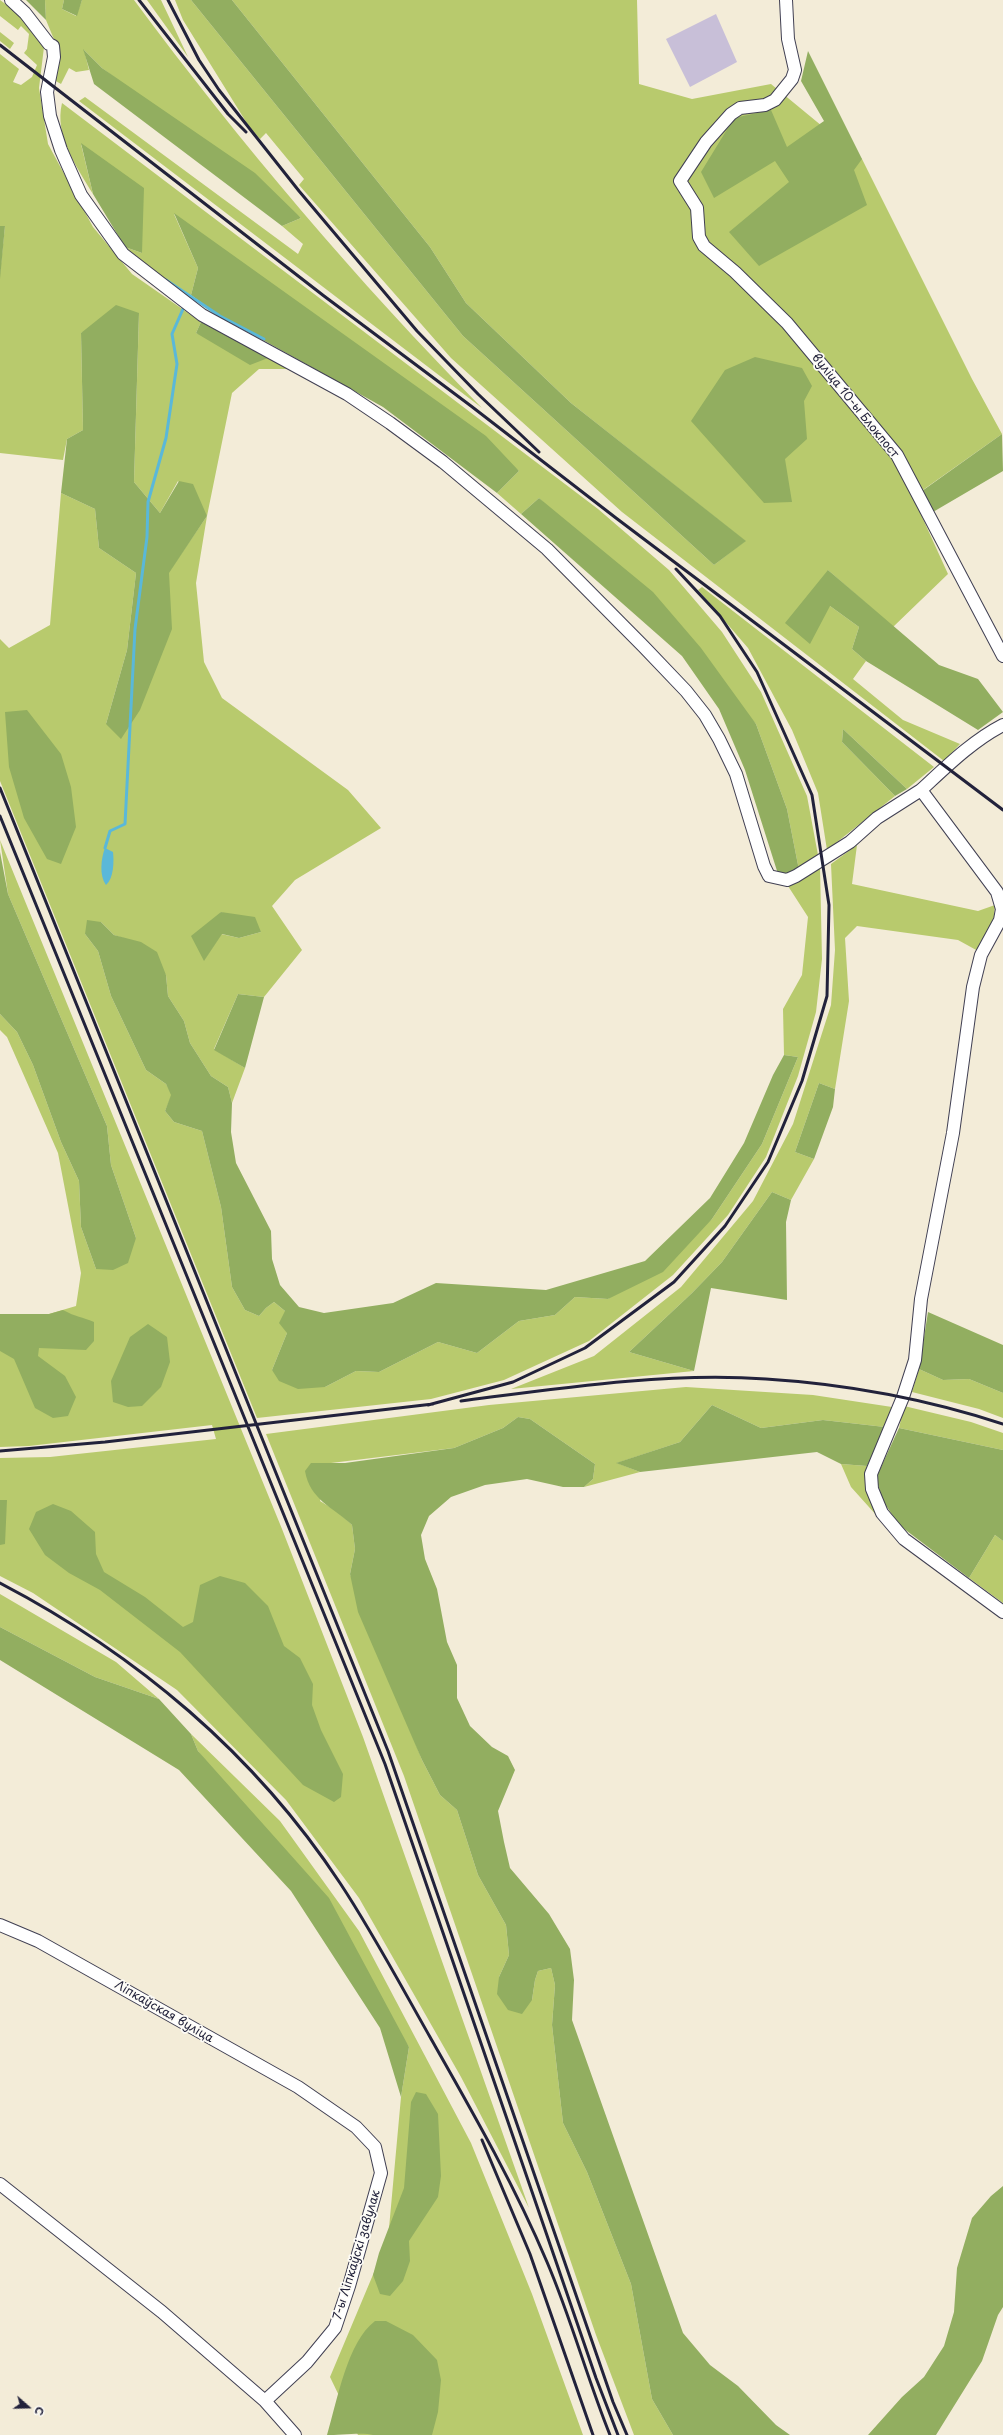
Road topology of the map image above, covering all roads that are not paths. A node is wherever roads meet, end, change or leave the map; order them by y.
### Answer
1 (11, 0) edge
2 (786, 0) edge
3 (1003, 656) edge
4 (1003, 724) edge
5 (921, 790) junction
6 (1003, 1612) edge
7 (0, 1925) edge
8 (326, 2105) joint
9 (0, 2184) edge
10 (265, 2401) junction
11 (295, 2435) edge

1 - 5 street
2 - 3 street, вуліца 10-ы Блокпост
4 - 5 street
5 - 6 street
7 - 8 street, Ліпкаўская вуліца
8 - 10 street, 7-ы Ліпкаўскі завулак
9 - 10 street
10 - 11 street

